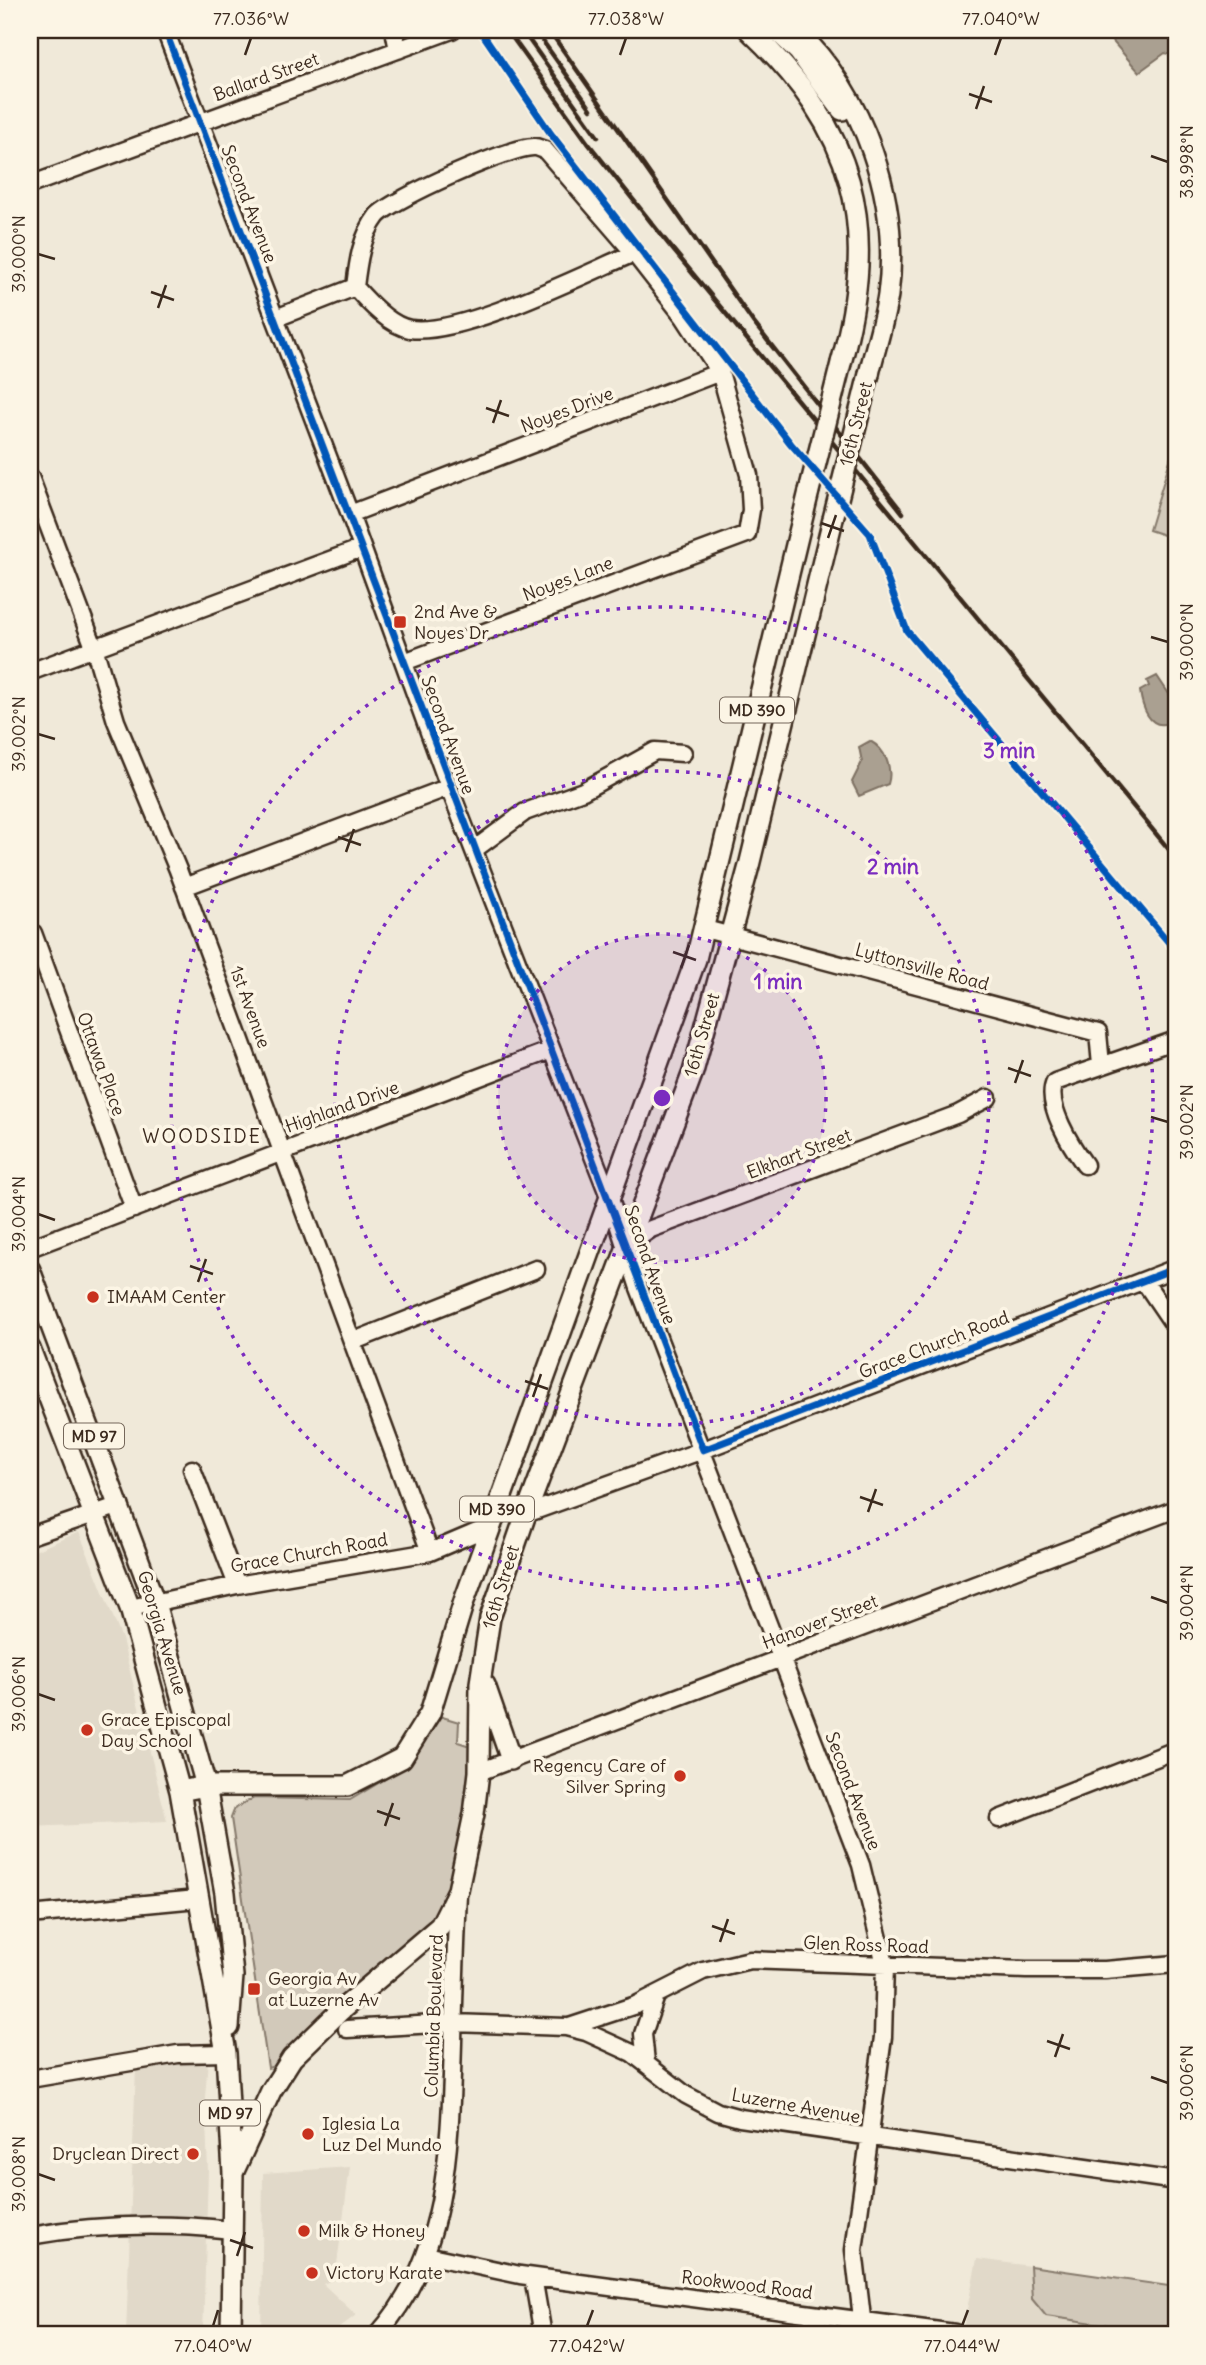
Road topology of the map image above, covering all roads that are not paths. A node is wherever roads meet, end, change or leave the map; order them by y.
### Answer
1 (165, 30) edge
2 (394, 30) edge
3 (452, 30) edge
4 (749, 30) edge
5 (776, 30) edge
6 (796, 30) edge
7 (398, 50) junction
8 (200, 122) junction
9 (860, 122) junction
10 (30, 185) edge
11 (634, 253) junction
12 (355, 287) junction
13 (275, 318) junction
14 (720, 372) junction
15 (30, 477) edge
16 (350, 514) junction
17 (362, 548) junction
18 (93, 647) junction
19 (404, 662) junction
20 (30, 672) edge
21 (683, 753) dead end
22 (449, 787) junction
23 (475, 849) junction
24 (184, 887) junction
25 (705, 929) junction
26 (33, 933) dead end
27 (731, 936) junction
28 (1176, 1040) edge
29 (551, 1050) junction
30 (1101, 1065) junction
31 (988, 1098) dead end
32 (282, 1150) junction
33 (1084, 1165) dead end
34 (610, 1199) junction
35 (134, 1209) junction
36 (625, 1247) junction
37 (30, 1248) edge
38 (1176, 1268) edge
39 (536, 1269) dead end
40 (30, 1270) edge
41 (1144, 1281) junction
42 (1176, 1328) edge
43 (354, 1341) junction
44 (30, 1349) edge
45 (703, 1450) junction
46 (192, 1469) dead end
47 (120, 1505) junction
48 (1176, 1509) edge
49 (95, 1514) junction
50 (526, 1514) junction
51 (491, 1526) junction
52 (30, 1536) edge
53 (430, 1552) junction
54 (237, 1585) junction
55 (155, 1604) junction
56 (130, 1608) junction
57 (780, 1657) junction
58 (481, 1672) junction
59 (1176, 1750) edge
60 (511, 1760) junction
61 (479, 1772) junction
62 (206, 1786) junction
63 (180, 1791) junction
64 (999, 1819) dead end
65 (458, 1890) junction
66 (197, 1899) junction
67 (30, 1915) edge
68 (885, 1964) junction
69 (1176, 1964) edge
70 (656, 1996) junction
71 (453, 2023) junction
72 (566, 2027) junction
73 (347, 2029) dead end
74 (226, 2053) junction
75 (646, 2062) junction
76 (30, 2079) edge
77 (869, 2138) junction
78 (233, 2173) junction
79 (1176, 2181) edge
80 (232, 2231) junction
81 (30, 2236) edge
82 (426, 2255) junction
83 (533, 2277) junction
84 (863, 2327) edge
85 (955, 2333) dead end
86 (231, 2335) edge
87 (377, 2335) edge
88 (543, 2335) edge

1 - 8 street, Second Avenue
2 - 7 street
3 - 7 street, Ballard Street
4 - 25 main road, 16th Street / MD 390, bridge
5 - 9 main road
6 - 9 main road, 16th Street / MD 390
7 - 8 street, Ballard Street
8 - 10 street, Ballard Street
8 - 13 street, Second Avenue
9 - 27 main road, 16th Street / MD 390, bridge
11 - 12 street
11 - 12 street
11 - 14 street
12 - 13 street
13 - 16 street, Second Avenue
14 - 16 street, Noyes Drive
14 - 19 street, Noyes Lane
15 - 18 street, 1st Avenue
16 - 17 street, Second Avenue
17 - 18 street
17 - 19 street, Second Avenue
18 - 20 street
18 - 24 street, 1st Avenue
19 - 22 street, Second Avenue
21 - 23 street
22 - 23 street, Second Avenue
22 - 24 street
23 - 29 street, Second Avenue
24 - 32 street, 1st Avenue
25 - 27 street, Lyttonsville Road
25 - 34 main road, 16th Street / MD 390
26 - 35 street, Ottawa Place
27 - 30 street, Lyttonsville Road
27 - 36 main road, 16th Street / MD 390
28 - 30 street
29 - 32 street, Highland Drive
29 - 34 street, Second Avenue
30 - 33 street
31 - 36 street, Elkhart Street
32 - 35 street, Highland Drive
32 - 43 street, 1st Avenue
34 - 36 street, Second Avenue
34 - 51 main road, 16th Street / MD 390
35 - 37 street, Highland Drive
36 - 45 street, Second Avenue
36 - 50 main road, 16th Street / MD 390
38 - 41 street, Grace Church Road
39 - 43 street
40 - 47 main road, Georgia Avenue / MD 97
41 - 42 street
41 - 45 street, Grace Church Road
43 - 53 street, 1st Avenue
44 - 49 main road, Georgia Avenue / MD 97
45 - 50 street, Grace Church Road
45 - 57 street, Second Avenue
46 - 54 street
47 - 49 street
47 - 55 main road, Georgia Avenue / MD 97
48 - 57 street, Hanover Street
49 - 52 street
49 - 56 main road, Georgia Avenue / MD 97
50 - 58 main road, 16th Street / MD 390
51 - 53 street, Grace Church Road
51 - 62 main road, 16th Street / MD 390
53 - 54 street, Grace Church Road
54 - 55 street, Grace Church Road
55 - 56 street, Grace Church Road
55 - 62 main road, Georgia Avenue / MD 97
56 - 63 main road, Georgia Avenue / MD 97
57 - 60 street, Hanover Street
57 - 68 street, Second Avenue
58 - 60 main road
58 - 61 main road, 16th Street / MD 390
59 - 64 street
60 - 61 street, Hanover Street
61 - 65 main road, 16th Street / MD 390
62 - 63 main road, 16th Street / MD 390
62 - 74 main road, Georgia Avenue / MD 97
63 - 66 main road, Georgia Avenue / MD 97
65 - 71 street, Columbia Boulevard
65 - 78 main road, 16th Street / MD 390
66 - 67 street
66 - 74 main road, Georgia Avenue / MD 97
68 - 69 street, Glen Ross Road
68 - 70 street, Glen Ross Road
68 - 77 street, Second Avenue
70 - 72 street, Glen Ross Road
70 - 75 street
71 - 72 street, Luzerne Avenue
71 - 73 street, Luzerne Avenue
71 - 82 street, Columbia Boulevard
72 - 75 street, Luzerne Avenue
74 - 76 street
74 - 78 main road, Georgia Avenue / MD 97
75 - 77 street, Luzerne Avenue
77 - 79 street, Luzerne Avenue
77 - 84 street, Second Avenue
78 - 80 main road, Georgia Avenue / MD 97
80 - 81 street
80 - 86 main road, Georgia Avenue / MD 97
82 - 83 street, Rookwood Road
82 - 87 street, Columbia Boulevard
83 - 84 street, Rookwood Road
83 - 88 street
84 - 85 street, Rookwood Road

